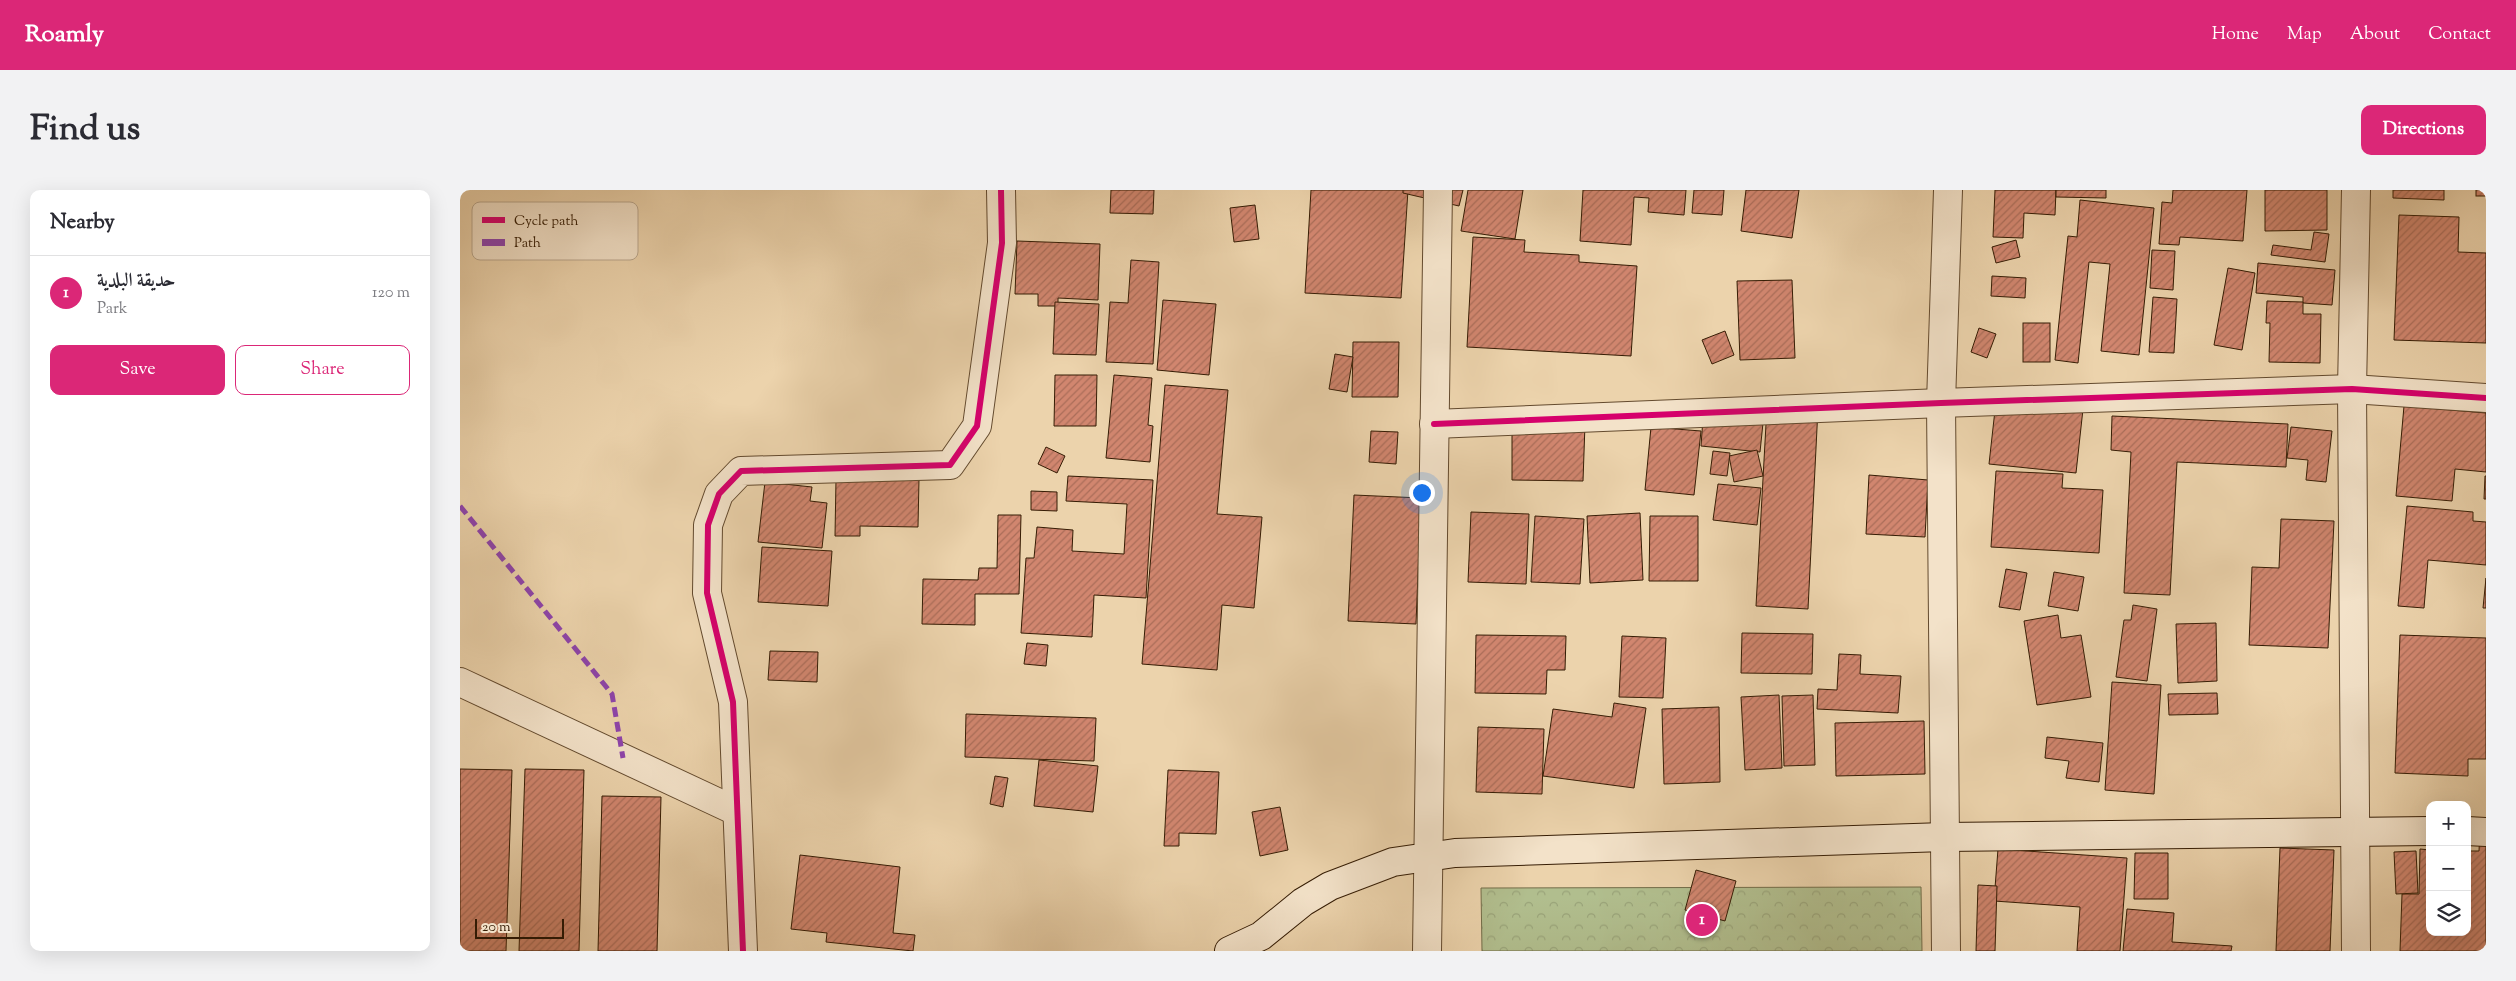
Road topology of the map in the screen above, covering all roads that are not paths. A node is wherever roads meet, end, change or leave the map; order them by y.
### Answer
1 (1000, 190) edge
2 (1438, 190) edge
3 (1948, 190) edge
4 (2356, 190) edge
5 (2352, 389) junction
6 (2486, 398) edge
7 (1940, 403) junction
8 (1434, 424) junction
9 (460, 682) edge
10 (736, 811) junction
11 (2356, 831) junction
12 (2426, 831) edge
13 (2471, 832) edge
14 (2486, 832) edge
15 (1944, 837) junction
16 (1426, 856) junction
17 (1256, 944) edge
18 (743, 951) edge
19 (1229, 951) edge
20 (1427, 951) edge
21 (1946, 951) edge
22 (2356, 951) edge

1 - 10 street
2 - 8 street
3 - 7 street
4 - 5 street
5 - 6 street
5 - 7 street
5 - 11 street
7 - 8 street
7 - 15 street
8 - 16 street
9 - 10 street
10 - 18 street
11 - 12 street
11 - 15 street
11 - 22 street
13 - 14 street
15 - 16 street
15 - 21 street
16 - 17 street
16 - 20 street
17 - 19 street

